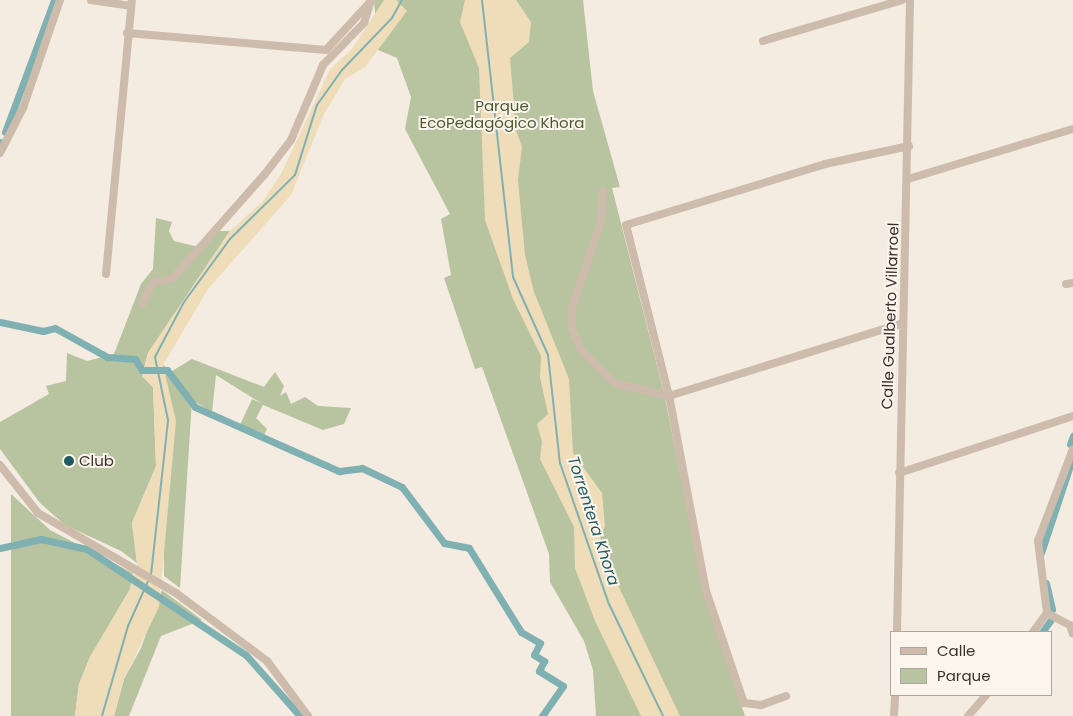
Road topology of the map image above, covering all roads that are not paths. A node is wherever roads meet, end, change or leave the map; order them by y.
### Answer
1 (60, 0) edge
2 (91, 0) edge
3 (902, 0) edge
4 (910, 0) edge
5 (371, 1) edge
6 (131, 3) edge
7 (127, 33) junction
8 (763, 41) dead end
9 (1073, 129) edge
10 (909, 146) junction
11 (0, 153) edge
12 (908, 179) junction
13 (603, 191) dead end
14 (106, 274) dead end
15 (143, 303) dead end
16 (903, 323) junction
17 (670, 396) junction
18 (1073, 416) edge
19 (1073, 449) edge
20 (0, 465) edge
21 (899, 473) junction
22 (1047, 613) junction
23 (1071, 624) edge
24 (897, 631) edge
25 (1034, 631) edge
26 (1073, 634) edge
27 (786, 696) dead end
28 (894, 696) edge
29 (985, 696) edge
30 (308, 716) edge
31 (894, 716) edge
32 (968, 716) edge

1 - 11 street
2 - 6 street
3 - 8 street
4 - 10 street, Calle Gualberto Villarroel
5 - 7 street
5 - 15 street
6 - 7 street
7 - 14 street
9 - 12 street
10 - 12 street, Calle Gualberto Villarroel
10 - 17 street
12 - 16 street, Calle Gualberto Villarroel
13 - 17 street
16 - 17 street
16 - 21 street, Calle Gualberto Villarroel
17 - 27 street
18 - 21 street
19 - 22 street
20 - 30 street
21 - 24 street, Calle Gualberto Villarroel
22 - 23 street
22 - 25 street
23 - 26 street
28 - 31 street
29 - 32 street

